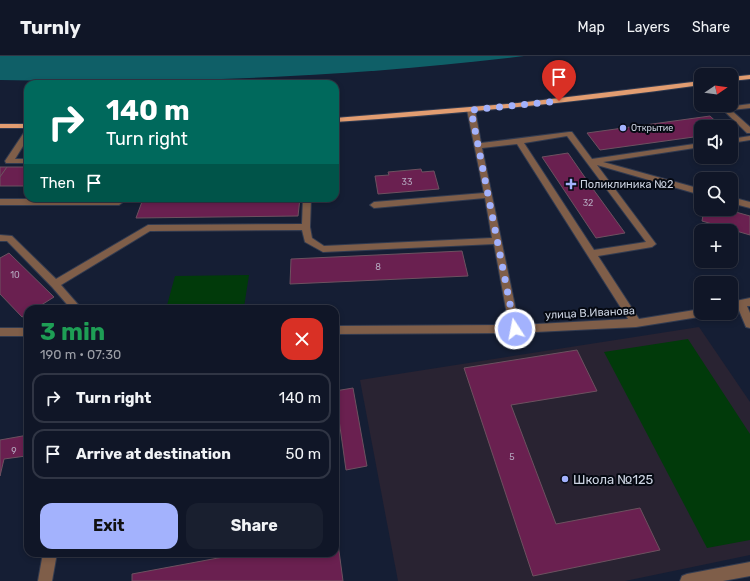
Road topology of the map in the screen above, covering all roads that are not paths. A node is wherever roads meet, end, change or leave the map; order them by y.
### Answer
1 (750, 77) edge
2 (738, 78) edge
3 (694, 86) edge
4 (738, 106) edge
5 (750, 106) edge
6 (471, 110) junction
7 (729, 112) edge
8 (339, 120) edge
9 (0, 126) edge
10 (24, 126) edge
11 (750, 131) edge
12 (750, 138) edge
13 (24, 139) edge
14 (738, 140) edge
15 (519, 141) junction
16 (478, 146) junction
17 (694, 146) edge
18 (24, 161) edge
19 (590, 161) junction
20 (694, 190) edge
21 (488, 195) junction
22 (0, 202) edge
23 (119, 202) dead end
24 (307, 202) edge
25 (738, 202) edge
26 (374, 205) dead end
27 (750, 205) edge
28 (306, 227) junction
29 (0, 238) edge
30 (497, 241) junction
31 (592, 254) junction
32 (55, 284) junction
33 (741, 304) edge
34 (73, 305) edge
35 (694, 314) edge
36 (636, 323) junction
37 (750, 324) edge
38 (515, 329) junction
39 (339, 330) edge
40 (0, 332) edge
41 (24, 332) edge
42 (49, 557) edge
43 (750, 569) edge
44 (45, 581) edge
45 (688, 581) edge

1 - 2 main road
3 - 6 main road
4 - 5 street
6 - 8 main road
6 - 16 street
7 - 11 street
9 - 10 main road
12 - 14 street
13 - 18 street
15 - 16 street
15 - 19 street
15 - 31 street
16 - 21 street
17 - 19 street
19 - 20 street
19 - 31 street
21 - 26 street
21 - 30 street
22 - 23 street
24 - 28 street
25 - 27 street
28 - 30 street
28 - 32 street
29 - 32 street
30 - 38 street
31 - 36 street
32 - 34 street
33 - 37 street
35 - 36 street, улица В.Иванова
36 - 38 street, улица В.Иванова
38 - 39 street, улица В.Иванова
40 - 41 street
42 - 44 street
43 - 45 street

